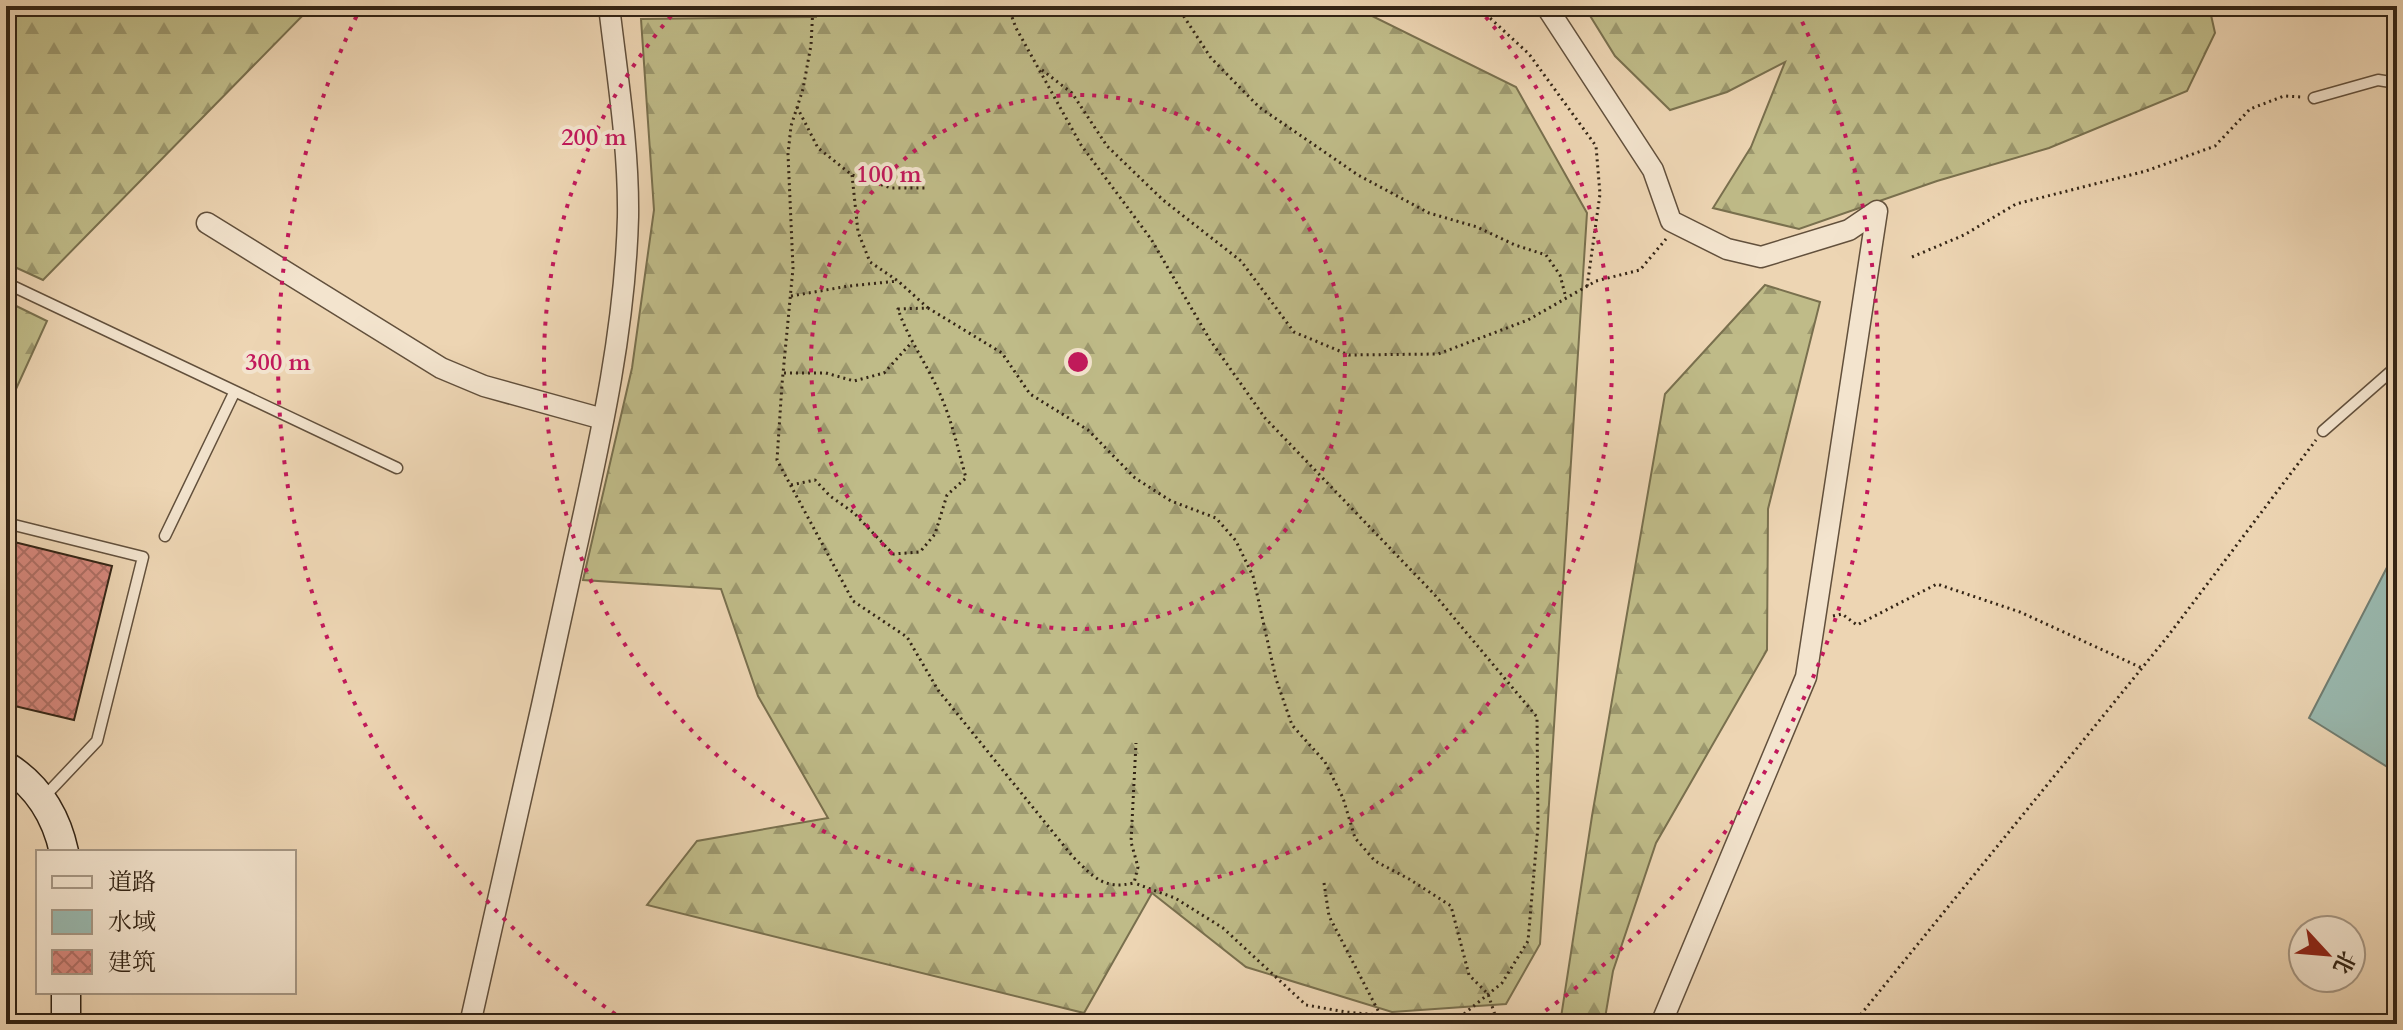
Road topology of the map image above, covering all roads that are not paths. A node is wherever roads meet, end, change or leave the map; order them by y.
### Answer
1 (609, 6) edge
2 (1546, 6) edge
3 (2397, 83) edge
4 (2314, 98) road end
5 (207, 223) dead end
6 (6, 283) edge
7 (2397, 366) edge
8 (234, 393) junction
9 (603, 419) junction
10 (2323, 431) road end
11 (397, 468) dead end
12 (6, 523) edge
13 (165, 536) dead end
14 (6, 766) edge
15 (6, 782) edge
16 (42, 799) junction
17 (50, 850) edge
18 (63, 850) edge
19 (54, 994) edge
20 (66, 994) edge
21 (54, 1024) edge
22 (66, 1024) edge
23 (470, 1024) edge
24 (1661, 1024) edge

1 - 9 street
2 - 24 street
3 - 4 lane
5 - 9 street
6 - 8 lane
7 - 10 lane
8 - 11 lane
8 - 13 lane
9 - 23 street
12 - 16 lane
14 - 16 main road
15 - 17 main road
16 - 18 main road
19 - 21 main road
20 - 22 main road

